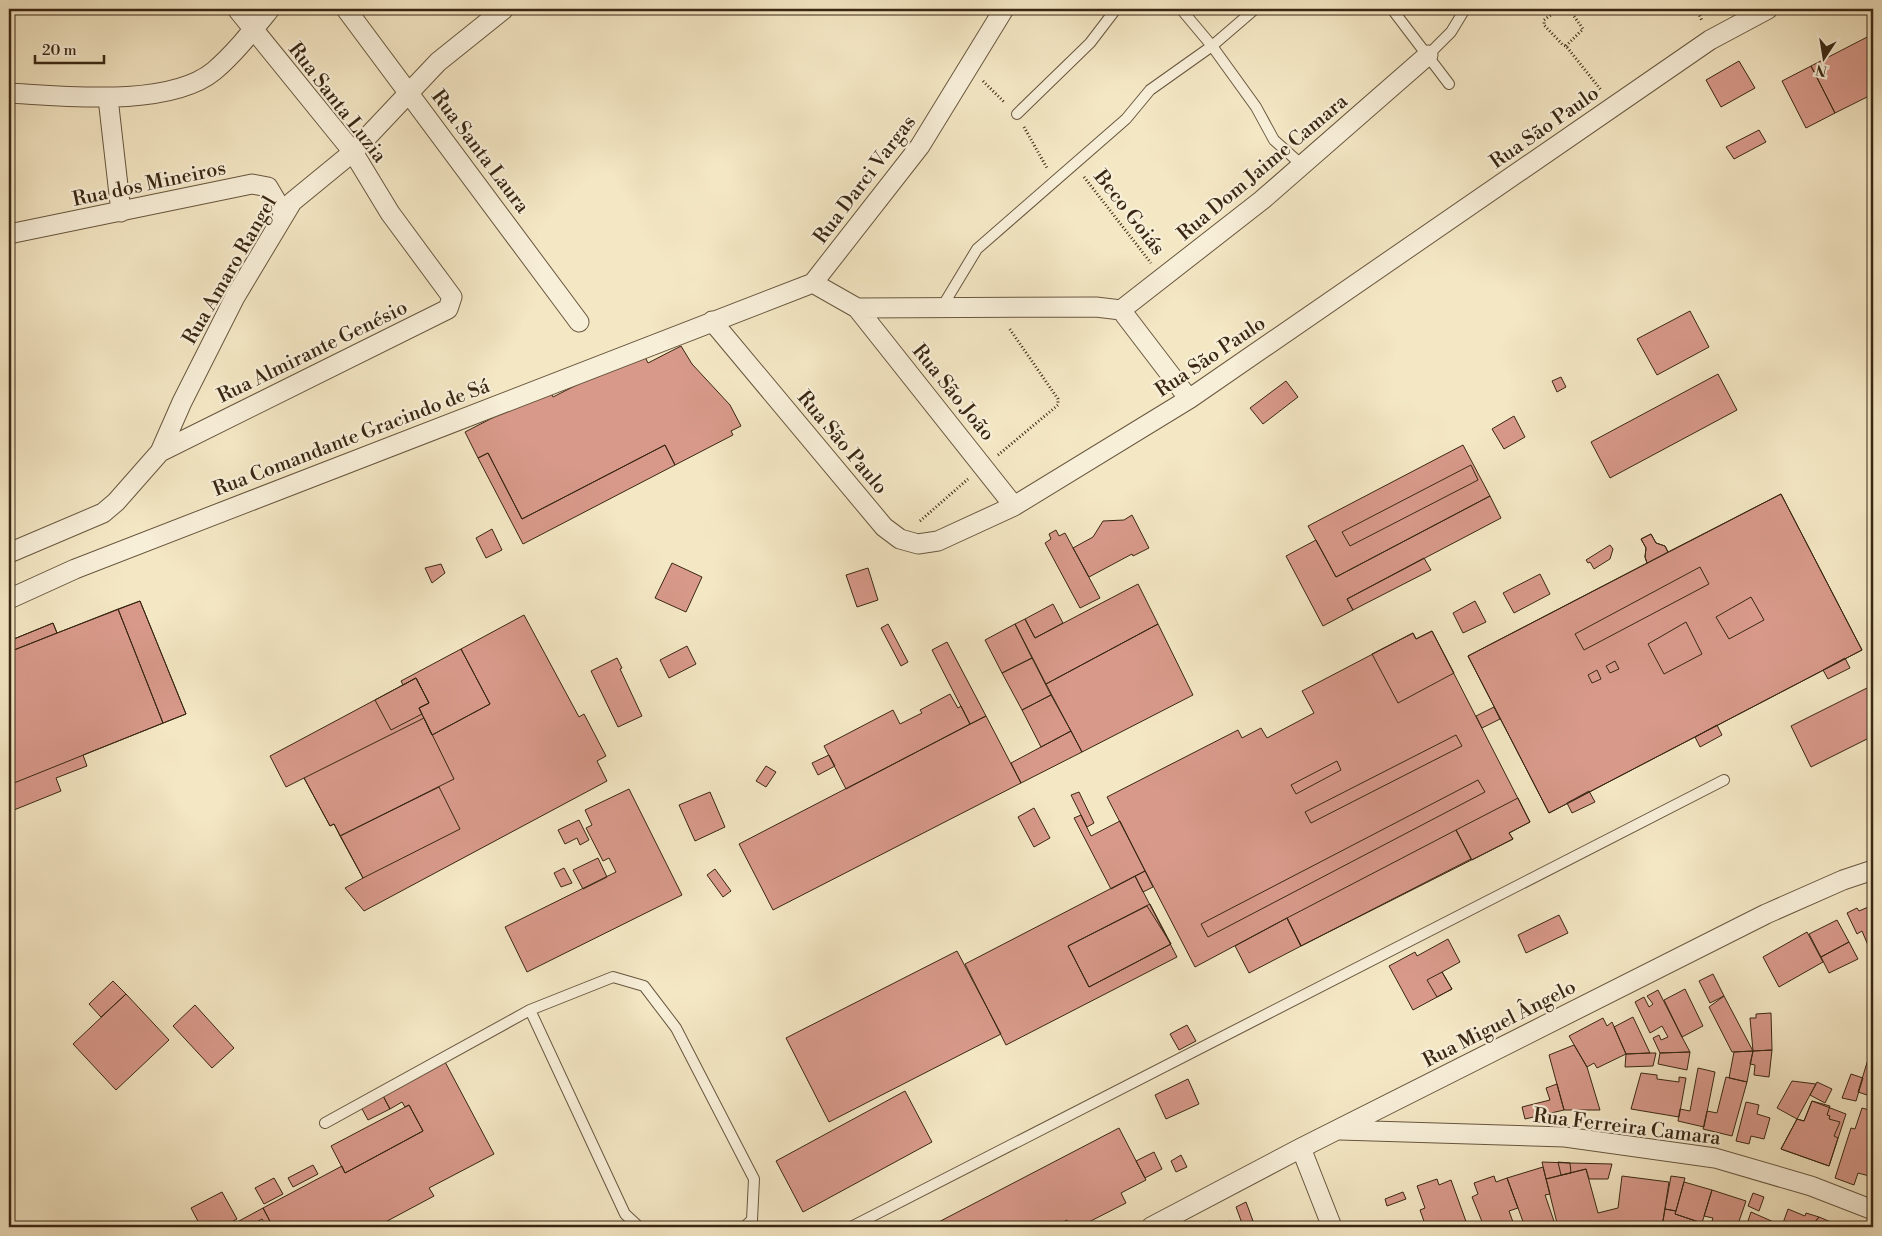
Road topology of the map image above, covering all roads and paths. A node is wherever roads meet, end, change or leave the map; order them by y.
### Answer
1 (237, 9) edge
2 (270, 9) edge
3 (346, 9) edge
4 (504, 9) edge
5 (1004, 9) edge
6 (1116, 9) edge
7 (1181, 9) edge
8 (1255, 9) edge
9 (1392, 9) edge
10 (1465, 9) edge
11 (1559, 9) edge
12 (1569, 9) edge
13 (1768, 9) edge
14 (253, 30) junction
15 (1212, 46) junction
16 (1566, 46) junction
17 (1428, 55) junction
18 (1449, 84) dead end
19 (9, 92) edge
20 (409, 92) junction
21 (108, 98) junction
22 (1614, 106) junction
23 (1017, 114) dead end
24 (353, 152) junction
25 (1074, 165) junction
26 (1303, 166) junction
27 (121, 212) junction
28 (284, 214) junction
29 (9, 234) edge
30 (434, 274) joint
31 (1162, 277) junction
32 (813, 282) junction
33 (942, 306) junction
34 (857, 308) junction
35 (1008, 308) junction
36 (1121, 310) junction
37 (712, 321) junction
38 (580, 322) dead end
39 (1189, 399) junction
40 (160, 452) junction
41 (984, 466) junction
42 (1014, 506) junction
43 (900, 539) junction
44 (9, 553) edge
45 (9, 599) edge
46 (1724, 780) dead end
47 (1873, 870) edge
48 (530, 1010) junction
49 (325, 1123) dead end
50 (1337, 1130) junction
51 (1301, 1148) junction
52 (1873, 1210) edge
53 (639, 1227) edge
54 (744, 1227) edge
55 (851, 1227) edge
56 (1151, 1227) edge
57 (1332, 1227) edge

1 - 14 street, Rua Santa Luzia
2 - 14 street
3 - 20 street, Rua Santa Laura
4 - 20 street, Rua Amaro Rangel
5 - 32 street, Rua Darci Vargas
6 - 23 lane
7 - 15 lane
8 - 15 lane
9 - 17 lane
10 - 17 lane
11 - 16 path
12 - 16 path
13 - 22 street, Rua São Paulo
14 - 21 street
14 - 24 street, Rua Santa Luzia
15 - 25 lane
15 - 26 lane
16 - 22 path
17 - 18 lane
17 - 26 street, Rua Dom Jaime Camara
19 - 21 street
20 - 24 street, Rua Amaro Rangel
20 - 38 street, Rua Santa Laura
21 - 27 street
22 - 39 street, Rua São Paulo
24 - 28 street, Rua Amaro Rangel
24 - 30 street, Rua Santa Luzia
25 - 31 path, Beco Goiás
25 - 33 lane
26 - 31 street, Rua Dom Jaime Camara
27 - 28 street, Rua dos Mineiros
27 - 29 street, Rua dos Mineiros
28 - 40 street, Rua Amaro Rangel
30 - 40 street, Rua Almirante Genésio
31 - 36 street, Rua Dom Jaime Camara
32 - 34 street
32 - 37 street
33 - 34 street
33 - 35 street
34 - 41 street, Rua São João
35 - 36 street
35 - 41 path
36 - 39 street
37 - 43 street, Rua São Paulo
37 - 45 street, Rua Comandante Gracindo de Sá
39 - 42 street, Rua São Paulo
40 - 44 street, Rua Amaro Rangel
41 - 42 street, Rua São João
41 - 43 path
42 - 43 street, Rua São Paulo
46 - 55 lane
47 - 50 street, Rua Miguel Ângelo
48 - 49 lane
48 - 53 lane
48 - 54 lane
50 - 51 street, Rua Miguel Ângelo
50 - 52 street, Rua Ferreira Camara
51 - 56 street, Rua Miguel Ângelo
51 - 57 street

